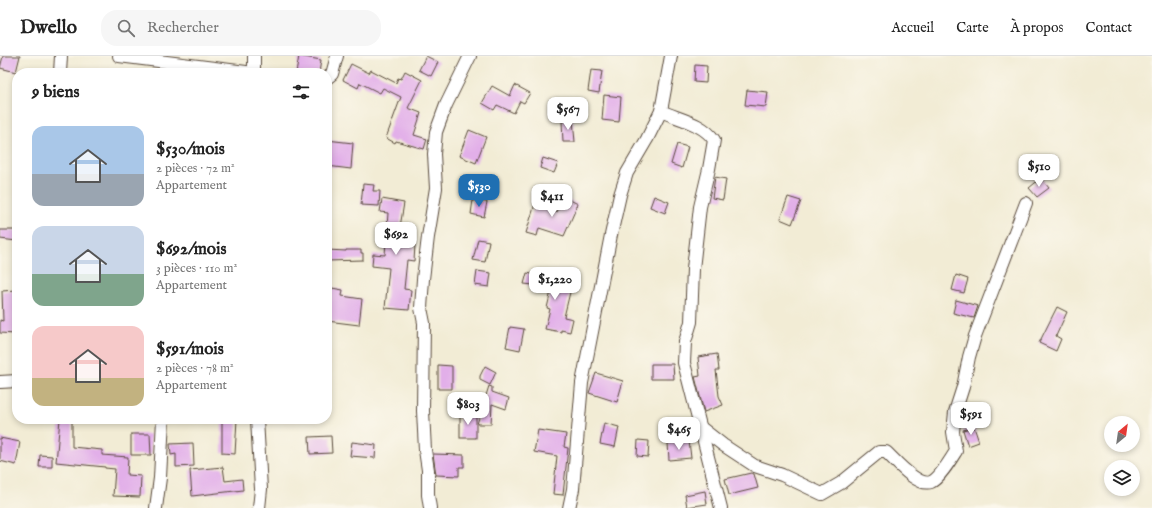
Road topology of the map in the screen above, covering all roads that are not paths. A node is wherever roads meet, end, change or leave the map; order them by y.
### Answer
1 (61, 56) edge
2 (119, 56) edge
3 (254, 56) edge
4 (337, 56) edge
5 (470, 56) edge
6 (671, 56) edge
7 (149, 58) edge
8 (60, 68) edge
9 (219, 68) edge
10 (254, 68) edge
11 (332, 74) edge
12 (660, 111) junction
13 (1026, 203) dead end
14 (12, 381) edge
15 (0, 382) edge
16 (163, 424) edge
17 (257, 424) edge
18 (700, 427) junction
19 (156, 508) edge
20 (259, 508) edge
21 (430, 508) edge
22 (569, 508) edge
23 (721, 508) edge

1 - 8 street
2 - 7 street
3 - 10 street
4 - 11 street
5 - 21 street
6 - 12 street
7 - 9 street
12 - 18 street
12 - 22 street
13 - 18 street
14 - 15 street
16 - 19 street
17 - 20 street
18 - 23 street

